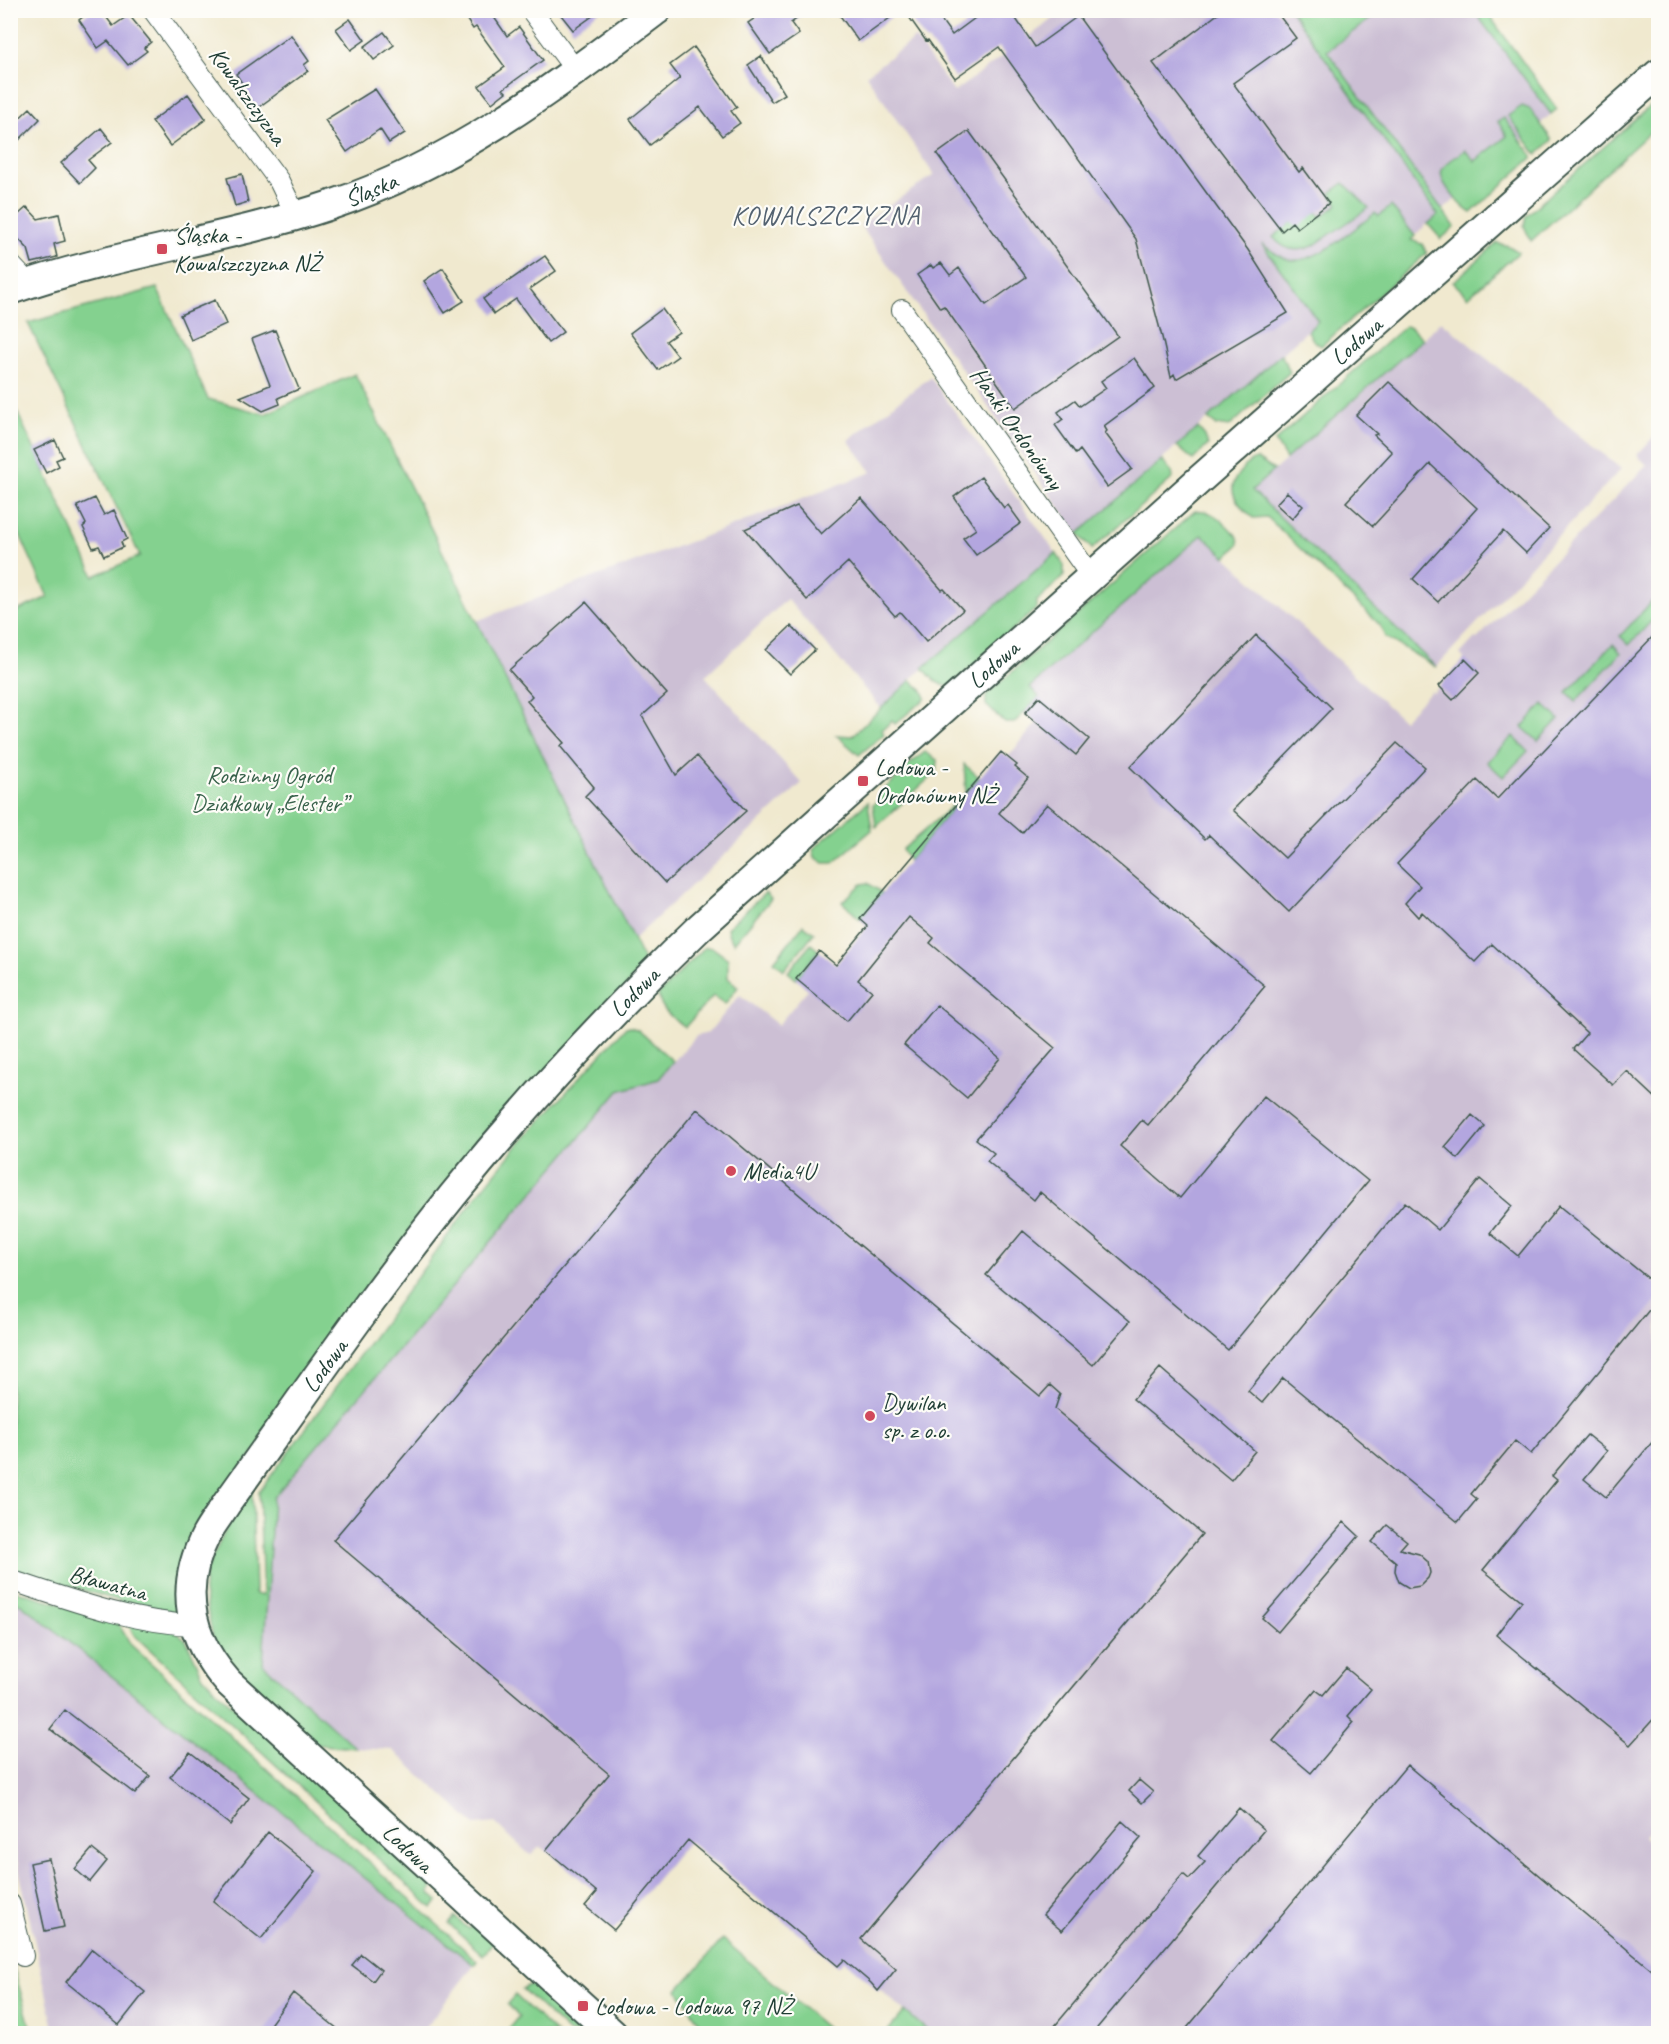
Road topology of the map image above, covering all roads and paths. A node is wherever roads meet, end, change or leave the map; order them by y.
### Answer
1 (153, 10) edge
2 (531, 10) edge
3 (657, 10) edge
4 (576, 71) junction
5 (1659, 74) edge
6 (296, 216) junction
7 (16, 279) edge
8 (902, 309) dead end
9 (1091, 576) junction
10 (10, 1581) edge
11 (193, 1625) junction
12 (10, 1904) edge
13 (22, 1956) dead end
14 (613, 2034) edge

1 - 6 street, Kowalszczyzna
2 - 4 street
3 - 4 street, Śląska
4 - 6 street, Śląska
5 - 9 street, Lodowa
6 - 7 street, Śląska
8 - 9 street, Hanki Ordonówny
9 - 11 street, Lodowa
10 - 11 street, Bławatna
11 - 14 street, Lodowa
12 - 13 street

